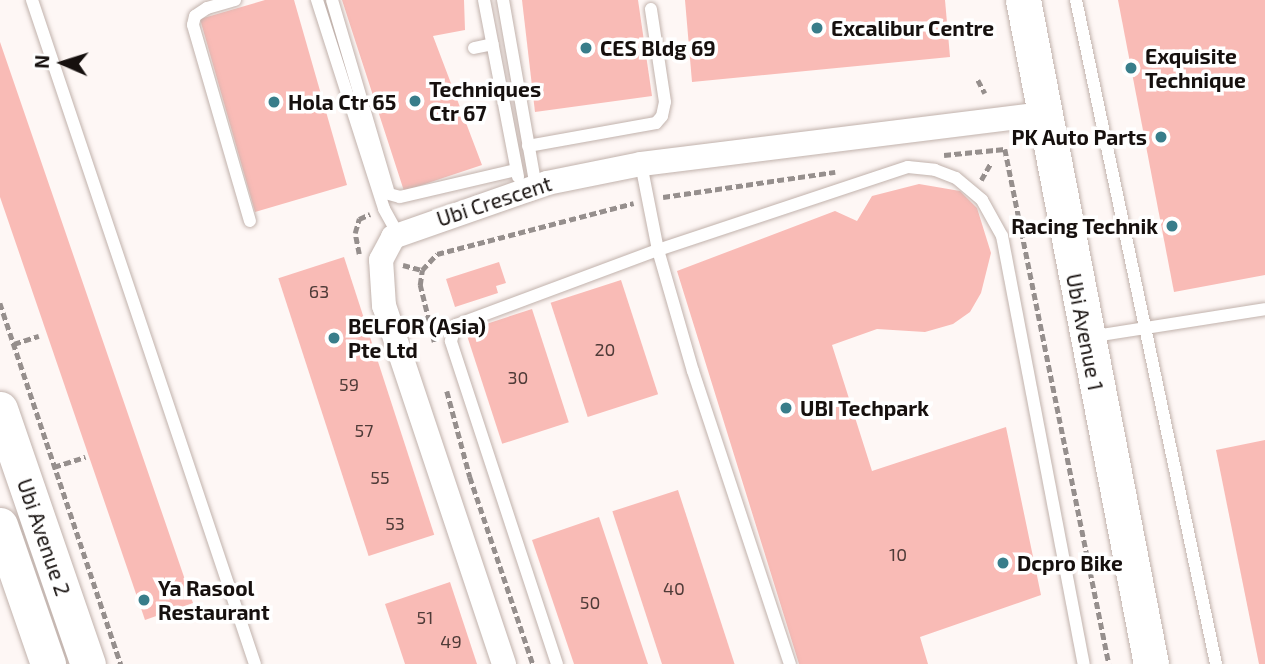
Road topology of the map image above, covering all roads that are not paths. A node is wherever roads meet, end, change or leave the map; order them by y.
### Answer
1 (32, 0) edge
2 (235, 0) edge
3 (317, 0) edge
4 (332, 0) edge
5 (484, 0) edge
6 (503, 0) edge
7 (1023, 0) edge
8 (1076, 0) edge
9 (651, 9) dead end
10 (493, 44) junction
11 (474, 48) dead end
12 (1044, 114) junction
13 (528, 146) junction
14 (641, 164) junction
15 (525, 183) junction
16 (250, 221) dead end
17 (398, 234) junction
18 (657, 250) junction
19 (1265, 309) edge
20 (1144, 328) junction
21 (1085, 337) junction
22 (0, 409) edge
23 (0, 525) edge
24 (48, 664) edge
25 (88, 664) edge
26 (255, 664) edge
27 (504, 664) edge
28 (557, 664) edge
29 (790, 664) edge
30 (1084, 664) edge
31 (1151, 664) edge
32 (1216, 664) edge

1 - 26 lane
2 - 16 lane
3 - 17 lane
4 - 15 lane
5 - 10 lane
6 - 13 lane
7 - 12 street, Ubi Avenue 1
8 - 20 lane
9 - 13 lane
10 - 11 lane
10 - 15 lane
12 - 14 street, Ubi Crescent
12 - 21 street, Ubi Avenue 1
13 - 15 lane
14 - 15 street, Ubi Crescent
14 - 18 lane
15 - 17 street, Ubi Crescent
17 - 27 street
18 - 28 lane
18 - 29 lane
18 - 30 lane
19 - 20 lane
20 - 21 lane
20 - 32 lane
21 - 31 street, Ubi Avenue 1
22 - 25 street, Ubi Avenue 2
23 - 24 street, Ubi Avenue 2

